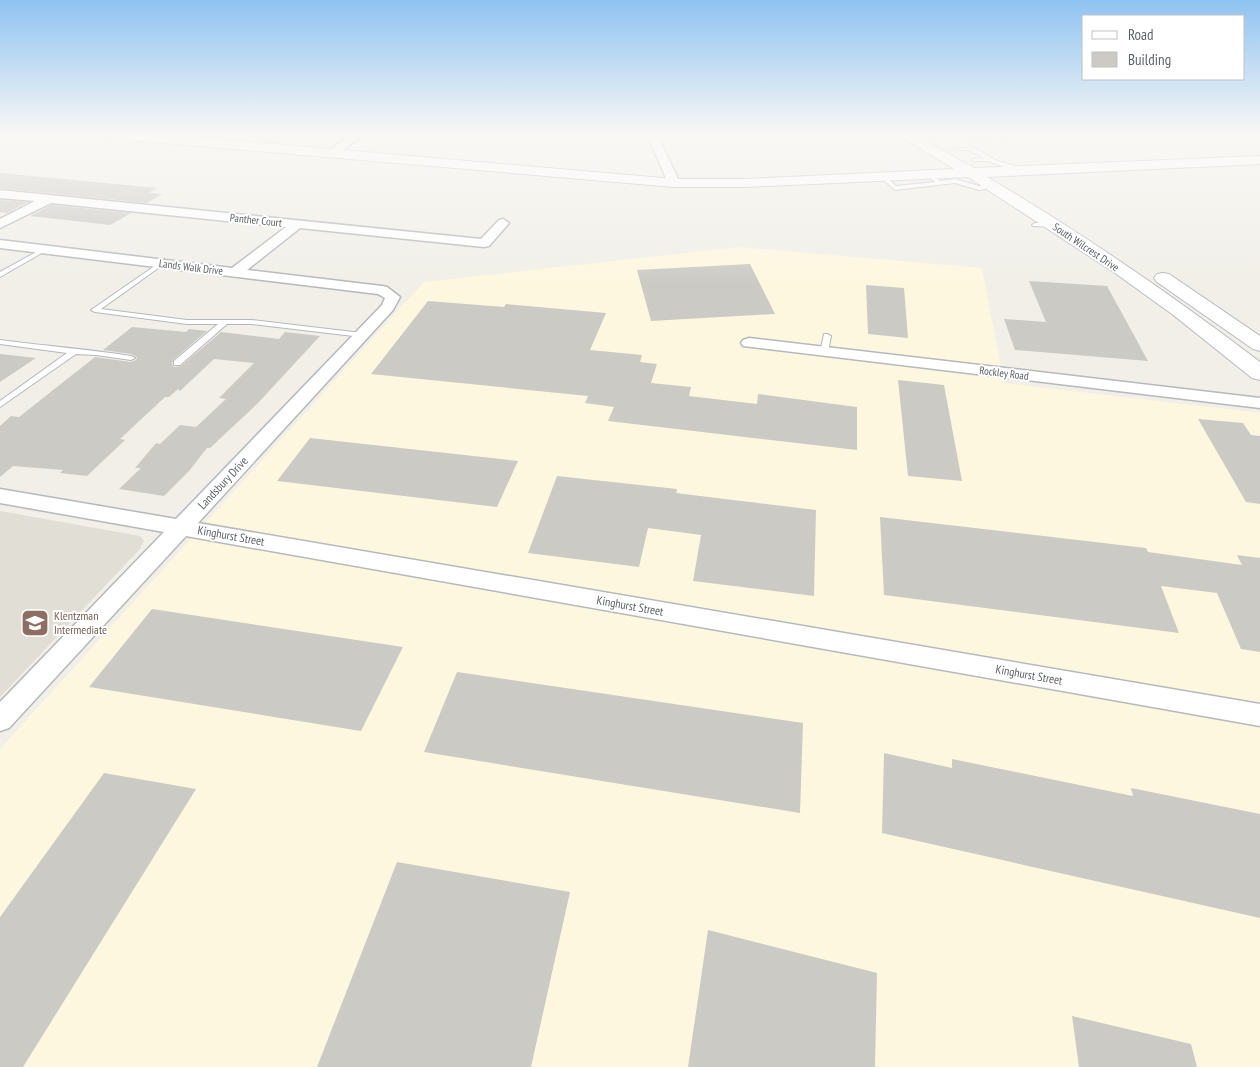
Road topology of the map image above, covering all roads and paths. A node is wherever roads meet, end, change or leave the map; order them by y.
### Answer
1 (704, 184) edge
2 (717, 184) edge
3 (965, 184) edge
4 (983, 184) edge
5 (1006, 184) edge
6 (1012, 184) edge
7 (0, 194) edge
8 (49, 199) junction
9 (503, 223) dead end
10 (0, 224) edge
11 (298, 224) junction
12 (1082, 224) junction
13 (1054, 225) junction
14 (1035, 226) dead end
15 (0, 244) edge
16 (45, 249) junction
17 (162, 263) junction
18 (235, 272) junction
19 (0, 275) edge
20 (382, 290) joint
21 (1151, 290) junction
22 (1188, 294) junction
23 (225, 322) junction
24 (362, 335) junction
25 (0, 342) edge
26 (749, 343) dead end
27 (1260, 345) edge
28 (74, 352) junction
29 (132, 358) dead end
30 (177, 363) dead end
31 (1260, 373) edge
32 (1260, 402) edge
33 (0, 405) edge
34 (0, 496) edge
35 (181, 528) junction
36 (1260, 715) edge
37 (0, 720) edge

1 - 2 street
3 - 4 lane
5 - 13 street, South Wilcrest Drive
6 - 12 street, South Wilcrest Drive
7 - 8 street, Panther Court
8 - 10 street
8 - 11 street, Panther Court
9 - 11 street, Panther Court
11 - 18 street
12 - 13 street
12 - 22 street, South Wilcrest Drive
13 - 14 lane
13 - 21 street, South Wilcrest Drive
15 - 16 street, Lands Walk Drive
16 - 17 street, Lands Walk Drive
16 - 19 lane
17 - 18 street, Lands Walk Drive
17 - 23 lane
18 - 20 street, Lands Walk Drive
20 - 24 street, Landsbury Drive
21 - 22 street
21 - 31 street, South Wilcrest Drive
22 - 27 street, South Wilcrest Drive
23 - 24 lane
23 - 30 lane
24 - 35 street, Landsbury Drive
25 - 28 lane
26 - 32 street, Rockley Road
28 - 29 lane
28 - 33 lane
34 - 35 street, Kinghurst Street
35 - 36 street, Kinghurst Street
35 - 37 street, Landsbury Drive

